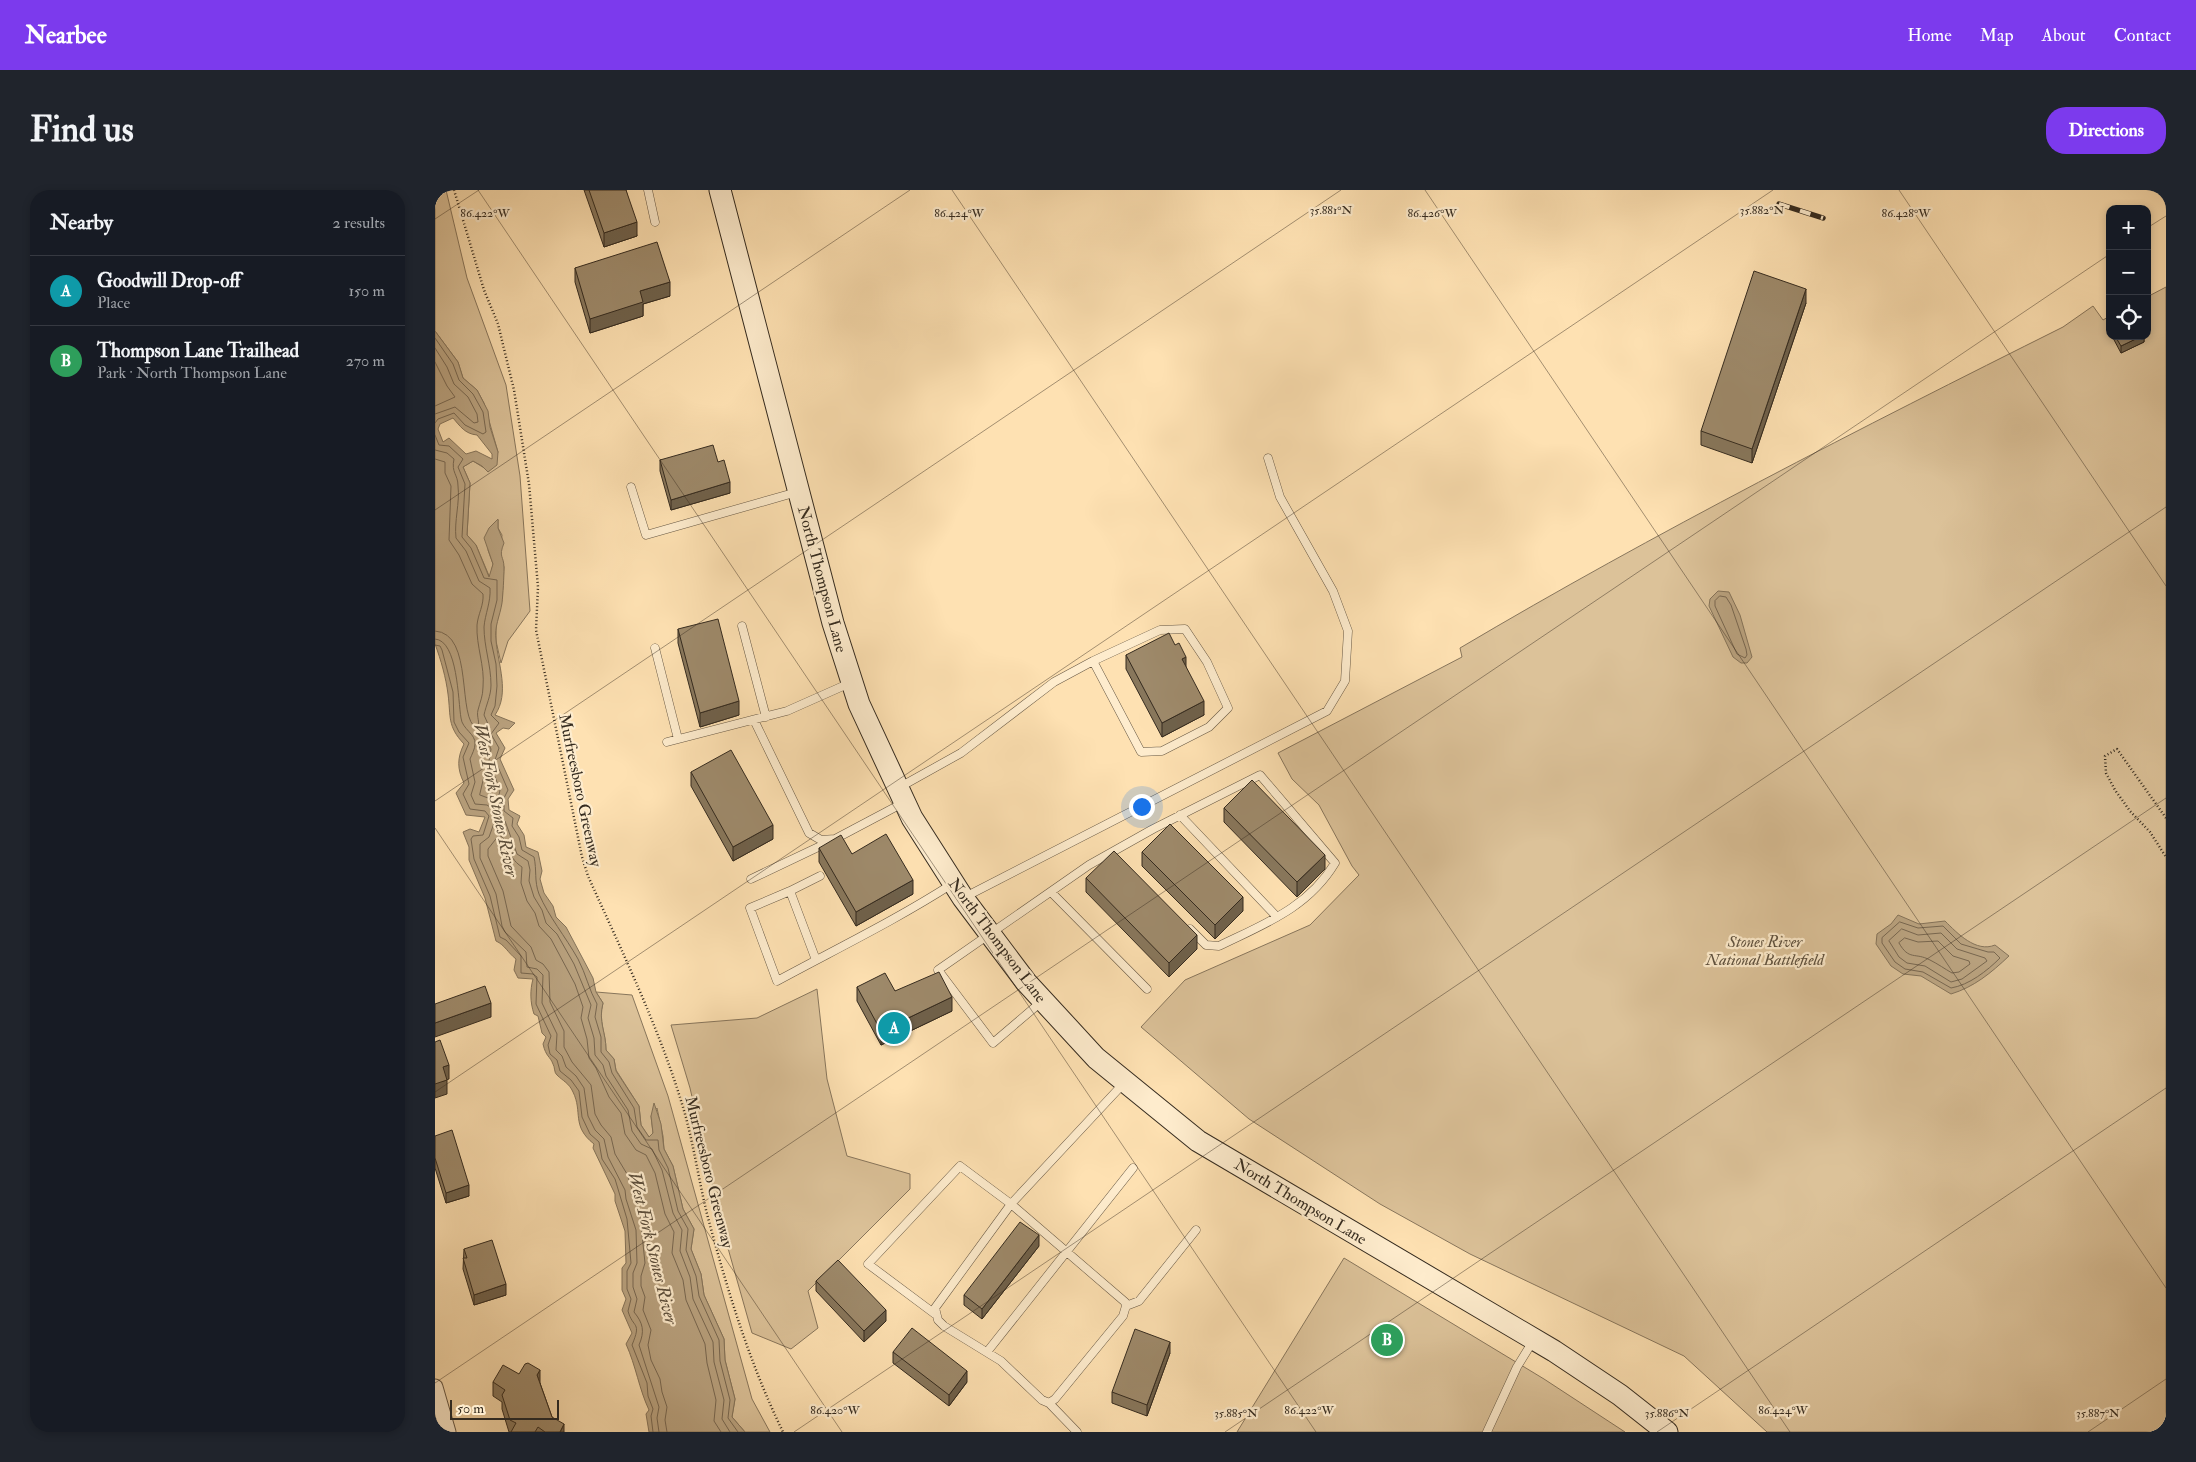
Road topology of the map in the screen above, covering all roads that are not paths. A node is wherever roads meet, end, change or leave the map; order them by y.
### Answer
1 (648, 190) edge
2 (720, 190) edge
3 (655, 222) dead end
4 (1268, 458) dead end
5 (631, 487) dead end
6 (799, 492) junction
7 (742, 626) dead end
8 (655, 648) dead end
9 (1093, 661) junction
10 (852, 682) junction
11 (766, 717) junction
12 (754, 720) junction
13 (678, 739) junction
14 (667, 742) dead end
15 (901, 795) junction
16 (1180, 815) junction
17 (835, 839) junction
18 (1113, 852) junction
19 (1119, 859) edge
20 (820, 876) dead end
21 (751, 879) dead end
22 (790, 890) junction
23 (958, 891) junction
24 (1051, 892) junction
25 (1277, 917) junction
26 (1186, 925) edge
27 (990, 934) junction
28 (815, 960) junction
29 (1147, 989) dead end
30 (1043, 1000) junction
31 (1125, 1082) junction
32 (1133, 1168) dead end
33 (1011, 1204) junction
34 (1196, 1230) dead end
35 (1066, 1251) junction
36 (1126, 1306) junction
37 (935, 1314) junction
38 (1535, 1340) junction
39 (987, 1352) junction
40 (435, 1387) edge
41 (1049, 1403) junction
42 (448, 1432) edge
43 (1077, 1432) edge
44 (1487, 1432) edge
45 (1667, 1432) edge

1 - 3 lane
2 - 6 main road, North Thompson Lane
4 - 23 lane
5 - 6 lane
6 - 10 main road, North Thompson Lane
7 - 11 lane
8 - 13 lane
9 - 9 lane
9 - 15 lane
10 - 11 lane
10 - 15 main road, North Thompson Lane
11 - 12 lane
12 - 13 lane
12 - 17 lane
13 - 14 lane
15 - 17 lane
15 - 23 main road, North Thompson Lane
16 - 18 lane
16 - 25 lane
16 - 25 lane
17 - 21 lane
18 - 19 lane
18 - 24 lane
20 - 22 lane
22 - 28 lane
22 - 28 lane
23 - 27 main road, North Thompson Lane
23 - 28 lane
24 - 27 lane
24 - 29 lane
25 - 26 lane
27 - 30 main road, North Thompson Lane
27 - 30 lane
30 - 31 main road, North Thompson Lane
31 - 33 lane
31 - 38 main road, North Thompson Lane
32 - 35 lane
33 - 35 lane
33 - 37 lane
33 - 37 lane
34 - 36 lane
35 - 36 lane
35 - 39 lane
36 - 41 lane
37 - 39 lane
38 - 44 lane
38 - 45 main road, North Thompson Lane
39 - 41 lane
40 - 42 street
41 - 43 lane

